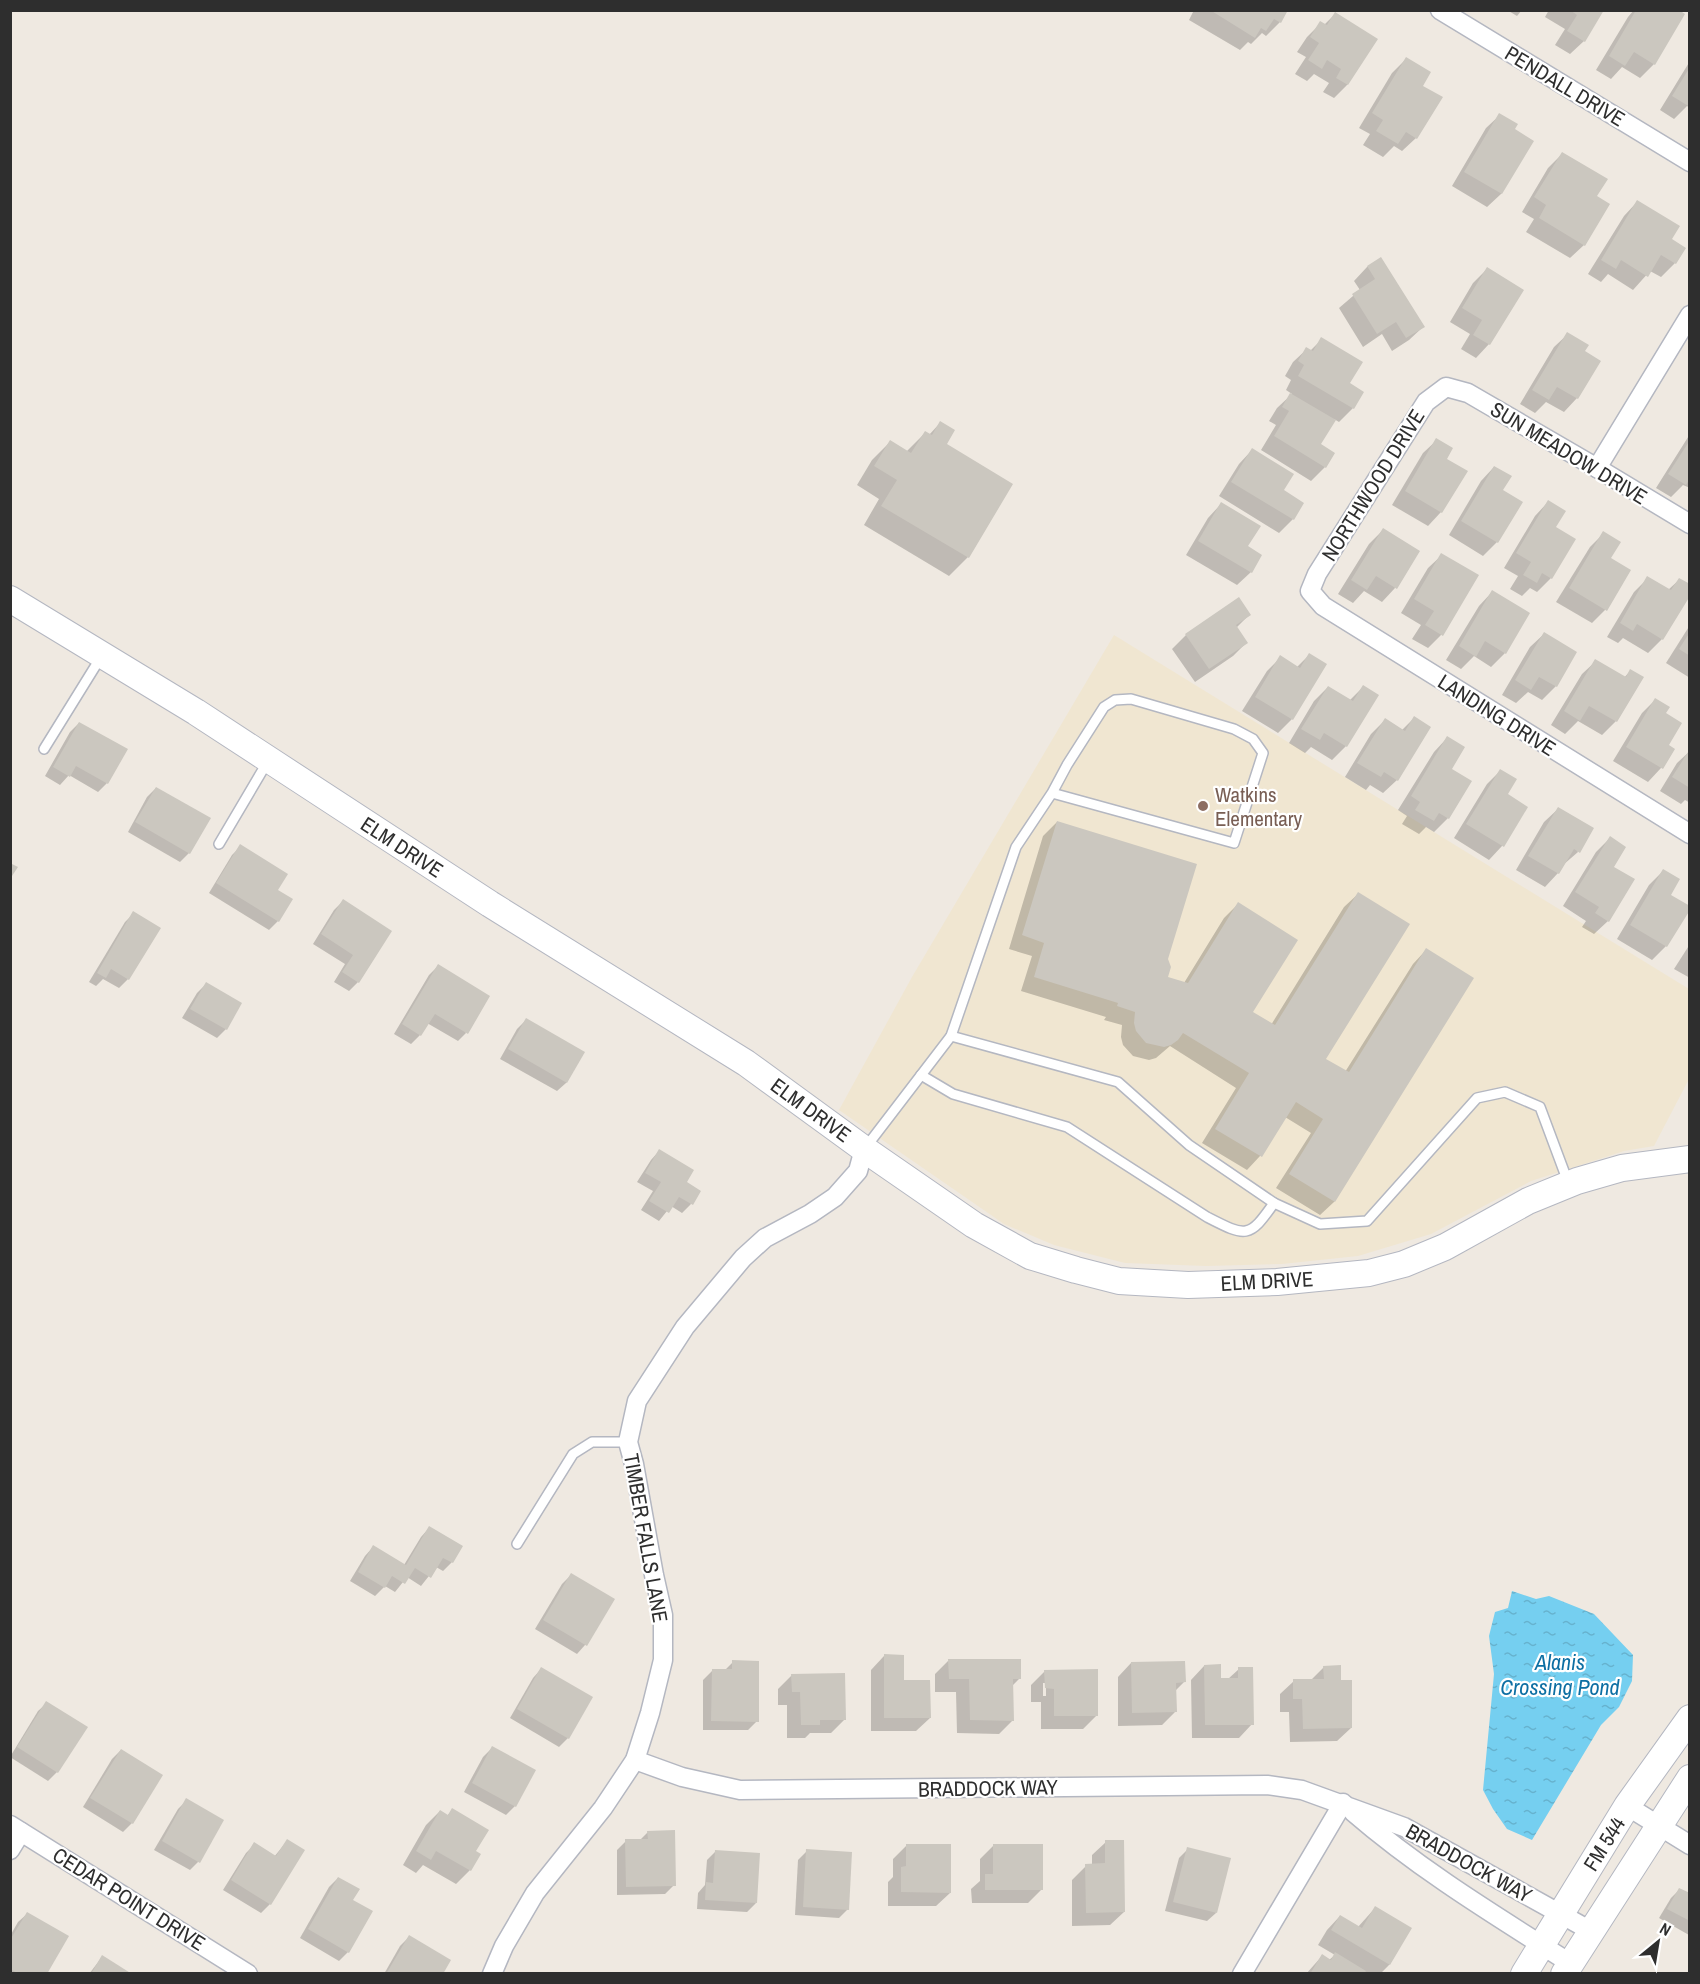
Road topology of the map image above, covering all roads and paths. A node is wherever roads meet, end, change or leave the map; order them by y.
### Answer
1 (1440, 10) edge
2 (1689, 162) edge
3 (1689, 315) edge
4 (1446, 387) joint
5 (1597, 468) junction
6 (1689, 524) edge
7 (1310, 591) joint
8 (10, 599) edge
9 (103, 655) junction
10 (44, 749) dead end
11 (268, 761) junction
12 (1052, 793) junction
13 (1689, 834) edge
14 (219, 844) dead end
15 (951, 1036) junction
16 (921, 1075) junction
17 (864, 1149) junction
18 (1689, 1159) edge
19 (1569, 1184) junction
20 (1274, 1203) junction
21 (628, 1443) junction
22 (517, 1544) dead end
23 (1689, 1718) edge
24 (635, 1760) junction
25 (1689, 1778) edge
26 (1343, 1803) junction
27 (1627, 1806) junction
28 (1659, 1826) junction
29 (16, 1828) edge
30 (1689, 1845) edge
31 (10, 1850) edge
32 (1560, 1913) junction
33 (1591, 1931) junction
34 (1541, 1945) junction
35 (1567, 1968) edge
36 (248, 1974) edge
37 (492, 1974) edge
38 (1242, 1974) edge
39 (1524, 1974) edge

1 - 2 street, PENDALL DRIVE
3 - 5 street
4 - 5 street, SUN MEADOW DRIVE
4 - 7 street, NORTHWOOD DRIVE
5 - 6 street, SUN MEADOW DRIVE
7 - 13 street, LANDING DRIVE
8 - 9 street, ELM DRIVE
9 - 10 lane
9 - 11 street, ELM DRIVE
11 - 14 lane
11 - 17 street, ELM DRIVE
12 - 12 lane
12 - 15 lane
15 - 16 lane
15 - 20 lane
16 - 17 lane
16 - 20 lane
17 - 19 street, ELM DRIVE
17 - 21 street, TIMBER FALLS LANE
18 - 19 street, ELM DRIVE
19 - 20 lane
21 - 22 lane
21 - 24 street, TIMBER FALLS LANE
23 - 27 street, FM 544
24 - 26 street, BRADDOCK WAY
24 - 37 street, TIMBER FALLS LANE
25 - 28 street, FM 544
26 - 32 street, BRADDOCK WAY
26 - 34 street, BRADDOCK WAY
26 - 38 street
27 - 28 street
27 - 32 street, FM 544
28 - 30 street
28 - 33 street, FM 544
29 - 31 street
29 - 36 street, CEDAR POINT DRIVE
32 - 33 street, BRADDOCK WAY
32 - 34 street, FM 544
33 - 35 street, FM 544
34 - 35 street, BRADDOCK WAY
34 - 39 street, FM 544

